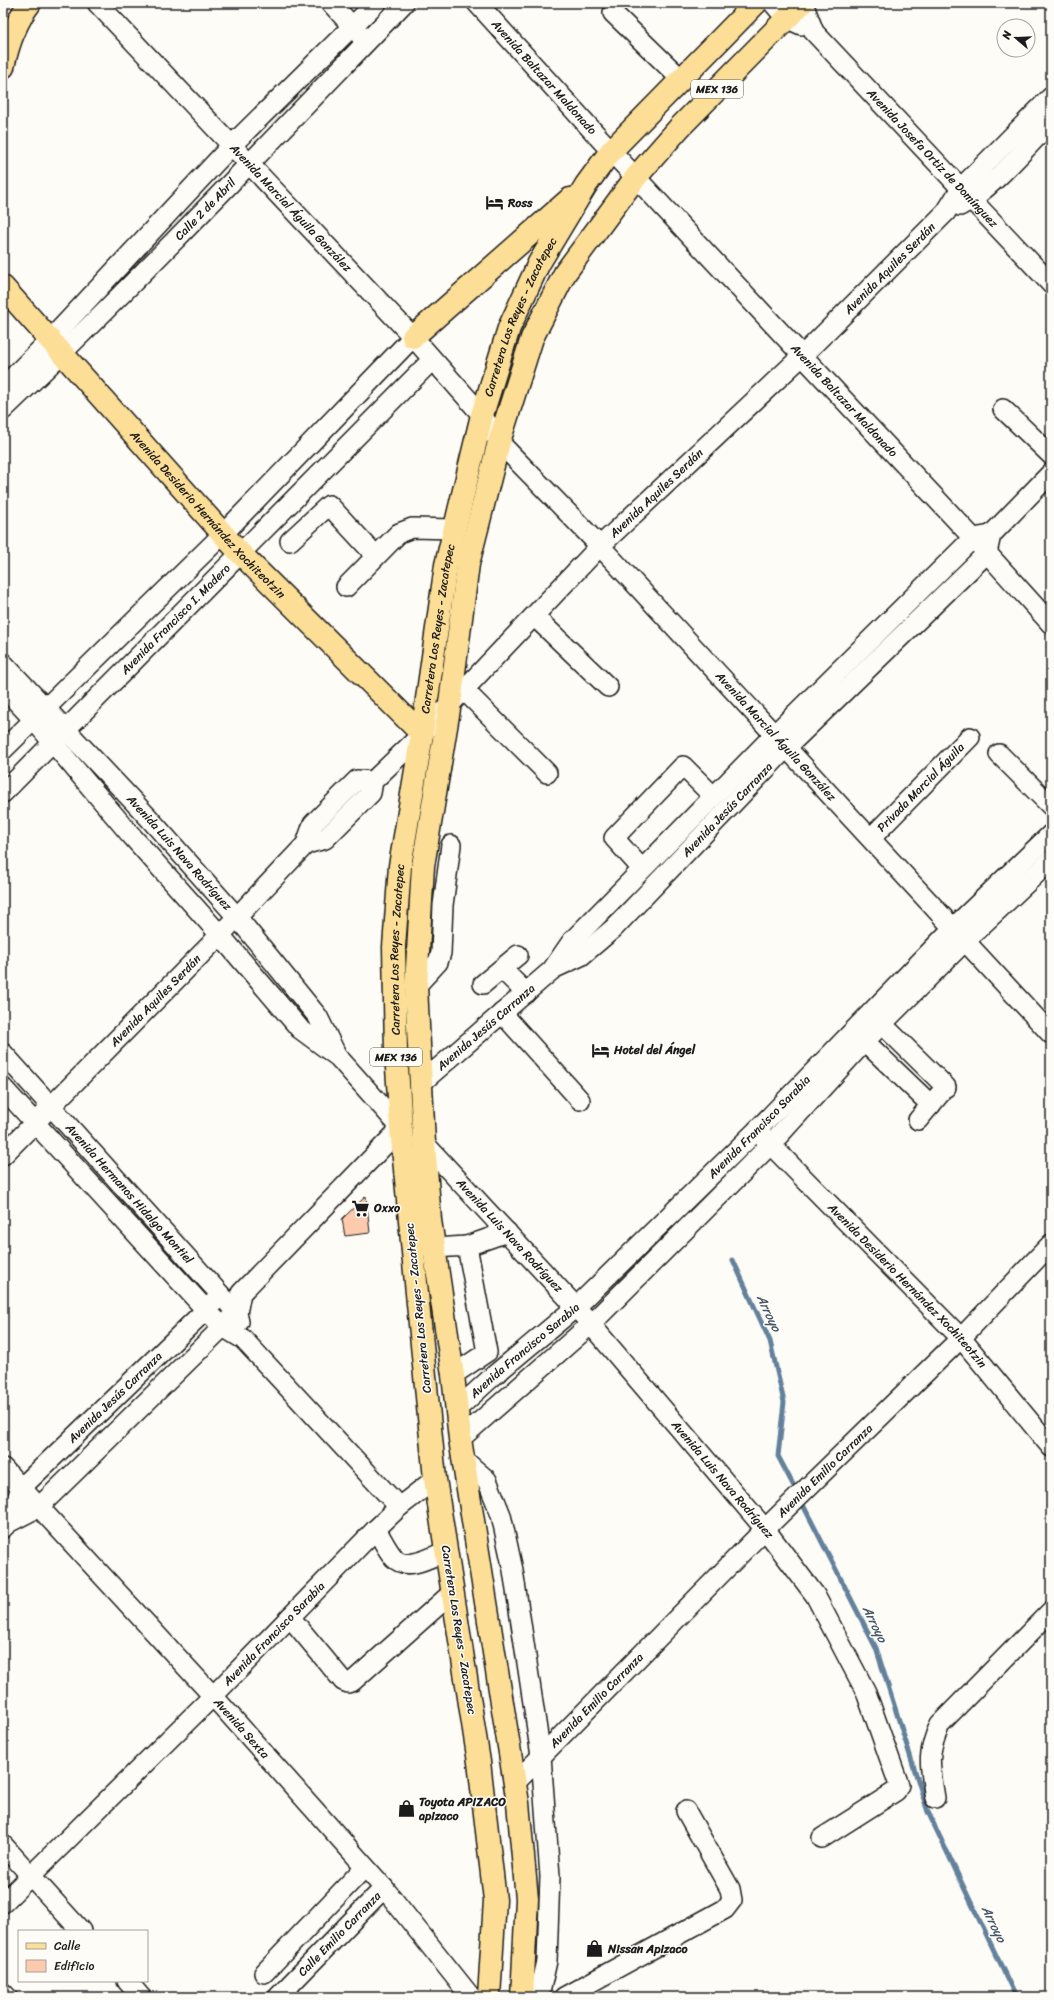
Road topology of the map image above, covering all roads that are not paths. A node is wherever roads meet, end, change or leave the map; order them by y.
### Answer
1 (30, 3) edge
2 (97, 3) edge
3 (330, 3) edge
4 (376, 3) edge
5 (404, 3) edge
6 (477, 3) edge
7 (756, 3) edge
8 (802, 3) edge
9 (780, 11) edge
10 (613, 13) dead end
11 (353, 26) junction
12 (814, 32) junction
13 (366, 42) junction
14 (3, 66) edge
15 (681, 79) junction
16 (1051, 97) edge
17 (1051, 122) edge
18 (232, 145) junction
19 (611, 151) junction
20 (249, 164) junction
21 (636, 178) junction
22 (586, 185) junction
23 (966, 194) junction
24 (144, 240) junction
25 (159, 256) junction
26 (1051, 284) edge
27 (3, 287) edge
28 (413, 337) junction
29 (57, 346) junction
30 (802, 356) junction
31 (432, 360) junction
32 (3, 387) edge
33 (1003, 409) dead end
34 (3, 410) edge
35 (482, 415) junction
36 (498, 442) junction
37 (308, 446) junction
38 (1051, 455) edge
39 (327, 465) junction
40 (1051, 472) edge
41 (454, 529) junction
42 (223, 534) junction
43 (290, 541) dead end
44 (984, 542) junction
45 (600, 546) junction
46 (239, 552) junction
47 (376, 556) junction
48 (346, 587) dead end
49 (534, 616) junction
50 (1051, 624) edge
51 (119, 636) junction
52 (139, 655) junction
53 (3, 663) edge
54 (3, 687) edge
55 (608, 687) dead end
56 (456, 696) junction
57 (40, 713) junction
58 (67, 729) junction
59 (422, 734) junction
60 (970, 737) dead end
61 (781, 741) junction
62 (52, 742) junction
63 (3, 750) edge
64 (999, 754) dead end
65 (546, 773) dead end
66 (3, 792) edge
67 (713, 796) junction
68 (1051, 806) edge
69 (148, 817) junction
70 (130, 834) junction
71 (1051, 834) edge
72 (871, 838) junction
73 (452, 845) dead end
74 (1051, 860) edge
75 (642, 868) junction
76 (237, 917) junction
77 (960, 934) junction
78 (220, 935) junction
79 (518, 955) dead end
80 (502, 968) junction
81 (552, 970) junction
82 (484, 984) dead end
83 (416, 986) junction
84 (526, 993) junction
85 (502, 1013) junction
86 (877, 1018) junction
87 (1051, 1034) edge
88 (859, 1036) junction
89 (3, 1053) edge
90 (338, 1057) junction
91 (420, 1084) junction
92 (3, 1088) edge
93 (580, 1100) dead end
94 (931, 1105) junction
95 (52, 1107) junction
96 (918, 1120) dead end
97 (35, 1122) junction
98 (400, 1128) junction
99 (756, 1131) junction
100 (424, 1142) junction
101 (770, 1145) junction
102 (3, 1155) edge
103 (133, 1197) junction
104 (115, 1211) junction
105 (507, 1232) junction
106 (1051, 1244) edge
107 (467, 1246) junction
108 (177, 1247) junction
109 (434, 1248) junction
110 (161, 1262) junction
111 (241, 1292) junction
112 (221, 1296) junction
113 (576, 1307) junction
114 (206, 1310) junction
115 (238, 1313) junction
116 (590, 1325) junction
117 (223, 1327) junction
118 (961, 1338) junction
119 (243, 1339) junction
120 (487, 1352) junction
121 (453, 1375) junction
122 (491, 1378) junction
123 (496, 1407) junction
124 (456, 1410) junction
125 (1051, 1447) edge
126 (462, 1450) junction
127 (3, 1468) edge
128 (435, 1479) junction
129 (21, 1488) junction
130 (39, 1507) junction
131 (400, 1507) junction
132 (6, 1525) edge
133 (765, 1529) junction
134 (376, 1530) junction
135 (446, 1551) junction
136 (453, 1592) junction
137 (1051, 1611) edge
138 (290, 1617) junction
139 (213, 1696) junction
140 (541, 1756) junction
141 (515, 1783) junction
142 (935, 1798) dead end
143 (686, 1811) dead end
144 (822, 1838) dead end
145 (3, 1845) edge
146 (365, 1867) junction
147 (31, 1876) junction
148 (384, 1888) junction
149 (3, 1903) edge
150 (80, 1930) edge
151 (264, 1973) dead end
152 (128, 1982) edge
153 (3, 1993) edge
154 (7, 1997) edge
155 (141, 1997) edge
156 (278, 1997) edge
157 (471, 1997) edge
158 (489, 1997) edge
159 (522, 1997) edge
160 (539, 1997) edge
161 (564, 1997) edge

1 - 14 main road
2 - 18 street, Avenida Marcial Águila González
3 - 11 street
4 - 11 street, Calle 2 de Abril
5 - 13 street, Calle 2 de Abril
6 - 19 street, Avenida Baltazar Maldonado
7 - 15 main road, MEX 136
8 - 9 main road, MEX 136
8 - 12 street, Avenida Josefa Ortiz de Domínguez
9 - 12 street, Avenida Josefa Ortiz de Domínguez
9 - 21 main road, MEX 136
10 - 15 street
11 - 13 street
11 - 18 street, Calle 2 de Abril
12 - 23 street, Avenida Josefa Ortiz de Domínguez
13 - 20 street, Calle 2 de Abril
15 - 19 main road, MEX 136
16 - 23 street
17 - 23 street
18 - 20 street, Avenida Marcial Águila González
18 - 24 street, Calle 2 de Abril
19 - 21 street, Avenida Baltazar Maldonado
19 - 22 main road, Carretera Los Reyes - Zacatepec / MEX 136
20 - 25 street, Calle 2 de Abril
20 - 28 street, Avenida Marcial Águila González
21 - 30 street, Avenida Baltazar Maldonado
21 - 36 main road, Carretera Los Reyes - Zacatepec / MEX 136
22 - 28 main road
22 - 35 main road, Carretera Los Reyes - Zacatepec / MEX 136
23 - 26 street, Avenida Josefa Ortiz de Domínguez
23 - 30 street, Avenida Aquiles Serdán
24 - 25 street
24 - 29 street, Calle 2 de Abril
25 - 29 street, Calle 2 de Abril
27 - 29 main road, Avenida Desiderio Hernández Xochiteotzin
28 - 31 street, Avenida Marcial Águila González
28 - 37 street, Avenida Francisco I. Madero
29 - 32 street, Calle 2 de Abril
29 - 34 street, Calle 2 de Abril
29 - 42 main road, Avenida Desiderio Hernández Xochiteotzin
30 - 44 street, Avenida Baltazar Maldonado
30 - 45 street, Avenida Aquiles Serdán
31 - 35 street, Avenida Marcial Águila González
31 - 39 street, Avenida Francisco I. Madero
33 - 38 street
35 - 36 street, Avenida Marcial Águila González
35 - 41 main road, Carretera Los Reyes - Zacatepec / MEX 136
36 - 45 street, Avenida Marcial Águila González
36 - 56 main road, Carretera Los Reyes - Zacatepec / MEX 136
37 - 39 street
37 - 42 street, Avenida Francisco I. Madero
39 - 46 street, Avenida Francisco I. Madero
40 - 44 street, Avenida Jesús Carranza
41 - 47 street
41 - 59 main road, Carretera Los Reyes - Zacatepec / MEX 136
42 - 46 main road, Avenida Desiderio Hernández Xochiteotzin
42 - 51 street, Avenida Francisco I. Madero
43 - 47 street
44 - 50 street, Avenida Baltazar Maldonado
44 - 61 street, Avenida Jesús Carranza
45 - 49 street, Avenida Aquiles Serdán
45 - 61 street, Avenida Marcial Águila González
46 - 52 street, Avenida Francisco I. Madero
46 - 59 main road, Avenida Desiderio Hernández Xochiteotzin
47 - 48 street
49 - 55 street
49 - 56 street, Avenida Aquiles Serdán
51 - 52 street
51 - 57 street, Avenida Francisco I. Madero
52 - 58 street, Avenida Francisco I. Madero
53 - 57 street, Avenida Luis Nava Rodríguez
54 - 57 street, Avenida Luis Nava Rodríguez
56 - 59 street, Avenida Aquiles Serdán
56 - 65 street
56 - 83 main road, Carretera Los Reyes - Zacatepec / MEX 136
57 - 58 street, Avenida Luis Nava Rodríguez
57 - 62 street, Avenida Luis Nava Rodríguez
57 - 63 street, Avenida Francisco I. Madero
58 - 62 street, Avenida Francisco I. Madero
58 - 69 street, Avenida Luis Nava Rodríguez
59 - 76 street, Avenida Aquiles Serdán
59 - 98 main road, Carretera Los Reyes - Zacatepec / MEX 136
60 - 72 street, Privada Marcial Águila
61 - 67 street, Avenida Jesús Carranza
61 - 72 street, Avenida Marcial Águila González
61 - 81 street, Avenida Jesús Carranza
62 - 66 street, Avenida Francisco I. Madero
62 - 70 street, Avenida Luis Nava Rodríguez
64 - 68 street
67 - 75 street, Avenida Jesús Carranza
67 - 75 street
69 - 70 street
69 - 76 street, Avenida Luis Nava Rodríguez
70 - 78 street, Avenida Luis Nava Rodríguez
71 - 77 street, Avenida Francisco Sarabia
72 - 77 street, Avenida Marcial Águila González
73 - 83 street
74 - 77 street, Avenida Francisco Sarabia
75 - 81 street, Avenida Jesús Carranza
76 - 78 street, Avenida Aquiles Serdán
76 - 90 street, Avenida Luis Nava Rodríguez
77 - 86 street, Avenida Francisco Sarabia
77 - 87 street, Avenida Marcial Águila González
78 - 90 street, Avenida Luis Nava Rodríguez
78 - 95 street, Avenida Aquiles Serdán
79 - 80 street
80 - 82 street
80 - 84 street
81 - 84 street, Avenida Jesús Carranza
83 - 91 main road, Carretera Los Reyes - Zacatepec / MEX 136
84 - 85 street, Avenida Jesús Carranza
85 - 91 street, Avenida Jesús Carranza
85 - 93 street
86 - 88 street, Avenida Francisco Sarabia
86 - 94 street
88 - 94 street
88 - 99 street, Avenida Francisco Sarabia
88 - 101 street, Avenida Francisco Sarabia
89 - 95 street, Avenida Hermanos Hidalgo Montiel
90 - 98 street, Avenida Luis Nava Rodríguez
91 - 100 main road, Carretera Los Reyes - Zacatepec / MEX 136
92 - 97 street, Avenida Hermanos Hidalgo Montiel
94 - 96 street
95 - 97 street, Avenida Aquiles Serdán
95 - 103 street, Avenida Hermanos Hidalgo Montiel
97 - 102 street, Avenida Aquiles Serdán
97 - 104 street, Avenida Hermanos Hidalgo Montiel
98 - 111 street
98 - 128 main road, Carretera Los Reyes - Zacatepec / MEX 136
99 - 101 street, Avenida Desiderio Hernández Xochiteotzin
99 - 113 street, Avenida Francisco Sarabia
100 - 105 street, Avenida Luis Nava Rodríguez
100 - 109 main road, Carretera Los Reyes - Zacatepec / MEX 136
101 - 116 street, Avenida Francisco Sarabia
101 - 118 street, Avenida Desiderio Hernández Xochiteotzin
103 - 104 street
103 - 108 street, Avenida Hermanos Hidalgo Montiel
104 - 110 street, Avenida Hermanos Hidalgo Montiel
105 - 107 street
105 - 113 street, Avenida Luis Nava Rodríguez
106 - 118 street, Avenida Emilio Carranza
107 - 109 street
107 - 120 street
108 - 110 street
108 - 112 street, Avenida Hermanos Hidalgo Montiel
109 - 121 main road, Carretera Los Reyes - Zacatepec / MEX 136
110 - 114 street, Avenida Hermanos Hidalgo Montiel
111 - 112 street
111 - 115 street
112 - 114 street, Avenida Jesús Carranza
112 - 115 street, Avenida Hermanos Hidalgo Montiel
113 - 116 street, Avenida Luis Nava Rodríguez
113 - 122 street, Avenida Francisco Sarabia
114 - 117 street, Avenida Hermanos Hidalgo Montiel
114 - 129 street, Avenida Jesús Carranza
115 - 117 street, Avenida Jesús Carranza
115 - 119 street
116 - 123 street, Avenida Francisco Sarabia
116 - 133 street, Avenida Luis Nava Rodríguez
117 - 119 street, Avenida Hermanos Hidalgo Montiel
117 - 130 street, Avenida Jesús Carranza
118 - 125 street, Avenida Desiderio Hernández Xochiteotzin
118 - 133 street, Avenida Emilio Carranza
119 - 131 street, Avenida Hermanos Hidalgo Montiel
120 - 121 street
120 - 122 street
121 - 124 main road, Carretera Los Reyes - Zacatepec / MEX 136
122 - 123 street
122 - 124 street, Avenida Francisco Sarabia
123 - 126 street, Avenida Francisco Sarabia
124 - 126 main road, Carretera Los Reyes - Zacatepec / MEX 136
126 - 140 street
126 - 141 main road, Carretera Los Reyes - Zacatepec / MEX 136
127 - 129 street, Avenida Sexta
128 - 131 street, Avenida Francisco Sarabia
128 - 135 main road, Carretera Los Reyes - Zacatepec / MEX 136
129 - 130 street, Avenida Sexta
129 - 132 street, Avenida Jesús Carranza
130 - 132 street, Avenida Jesús Carranza
130 - 139 street, Avenida Sexta
131 - 134 street, Avenida Francisco Sarabia
133 - 140 street, Avenida Emilio Carranza
133 - 144 street, Avenida Luis Nava Rodríguez
134 - 135 street
134 - 138 street, Avenida Francisco Sarabia
135 - 136 main road, Carretera Los Reyes - Zacatepec / MEX 136
136 - 138 street
136 - 158 main road, Carretera Los Reyes - Zacatepec / MEX 136
137 - 142 street
138 - 139 street, Avenida Francisco Sarabia
139 - 146 street, Avenida Sexta
139 - 147 street, Avenida Francisco Sarabia
140 - 141 street, Avenida Emilio Carranza
140 - 160 street
141 - 159 main road, Carretera Los Reyes - Zacatepec / MEX 136
143 - 161 street
145 - 147 street
146 - 148 street, Avenida Sexta
146 - 151 street
147 - 149 street, Avenida Francisco Sarabia
147 - 150 street
148 - 156 street, Calle Emilio Carranza
148 - 157 street, Avenida Sexta
152 - 155 street
153 - 154 street

